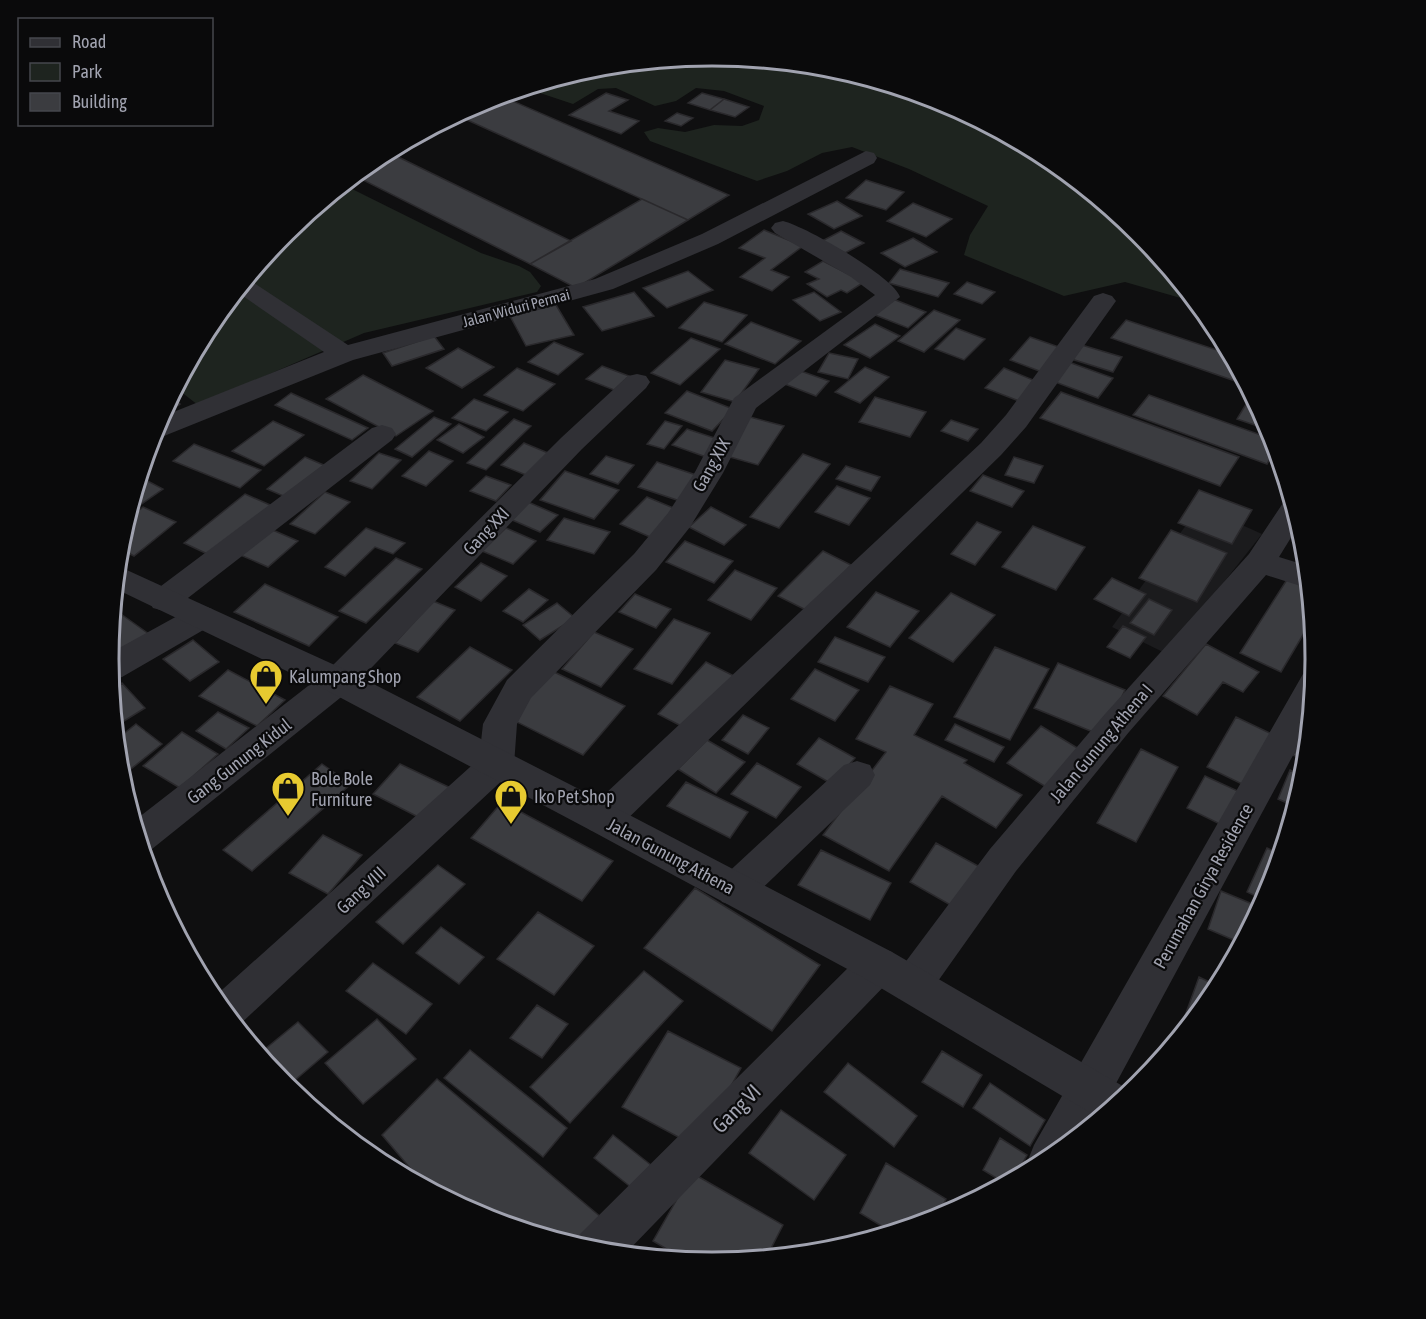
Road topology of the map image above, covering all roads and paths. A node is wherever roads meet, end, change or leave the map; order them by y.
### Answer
1 (866, 158) dead end
2 (783, 228) dead end
3 (249, 289) edge
4 (1103, 301) dead end
5 (344, 354) junction
6 (637, 382) dead end
7 (169, 424) edge
8 (382, 435) dead end
9 (1289, 517) edge
10 (1260, 562) junction
11 (1300, 575) edge
12 (125, 581) edge
13 (164, 600) junction
14 (201, 617) junction
15 (119, 663) edge
16 (338, 681) junction
17 (1305, 703) edge
18 (496, 765) junction
19 (857, 775) dead end
20 (603, 819) junction
21 (146, 833) edge
22 (735, 890) junction
23 (895, 975) junction
24 (232, 1007) edge
25 (1104, 1098) edge
26 (1081, 1124) edge
27 (603, 1243) edge

1 - 5 street, Jalan Widuri Permai
2 - 18 street, Gang XIX
3 - 5 street
4 - 20 street
5 - 7 street, Jalan Widuri Permai
6 - 16 street, Gang XXI
8 - 13 street
9 - 10 street, Jalan Gunung Athena I
10 - 11 street
10 - 23 street, Jalan Gunung Athena I
12 - 13 street, Jalan Gunung Athena
13 - 14 street, Jalan Gunung Athena
14 - 15 street
14 - 16 street, Jalan Gunung Athena
16 - 18 street, Jalan Gunung Athena
16 - 21 street, Gang Gunung Kidul
17 - 25 street, Perumahan Girya Residence
18 - 20 street, Jalan Gunung Athena
18 - 24 street, Gang VIII
19 - 22 street
20 - 22 street, Jalan Gunung Athena
22 - 23 street, Jalan Gunung Athena
23 - 25 street, Jalan Gunung Athena
23 - 27 street, Gang VI
25 - 26 street, Perumahan Girya Residence

